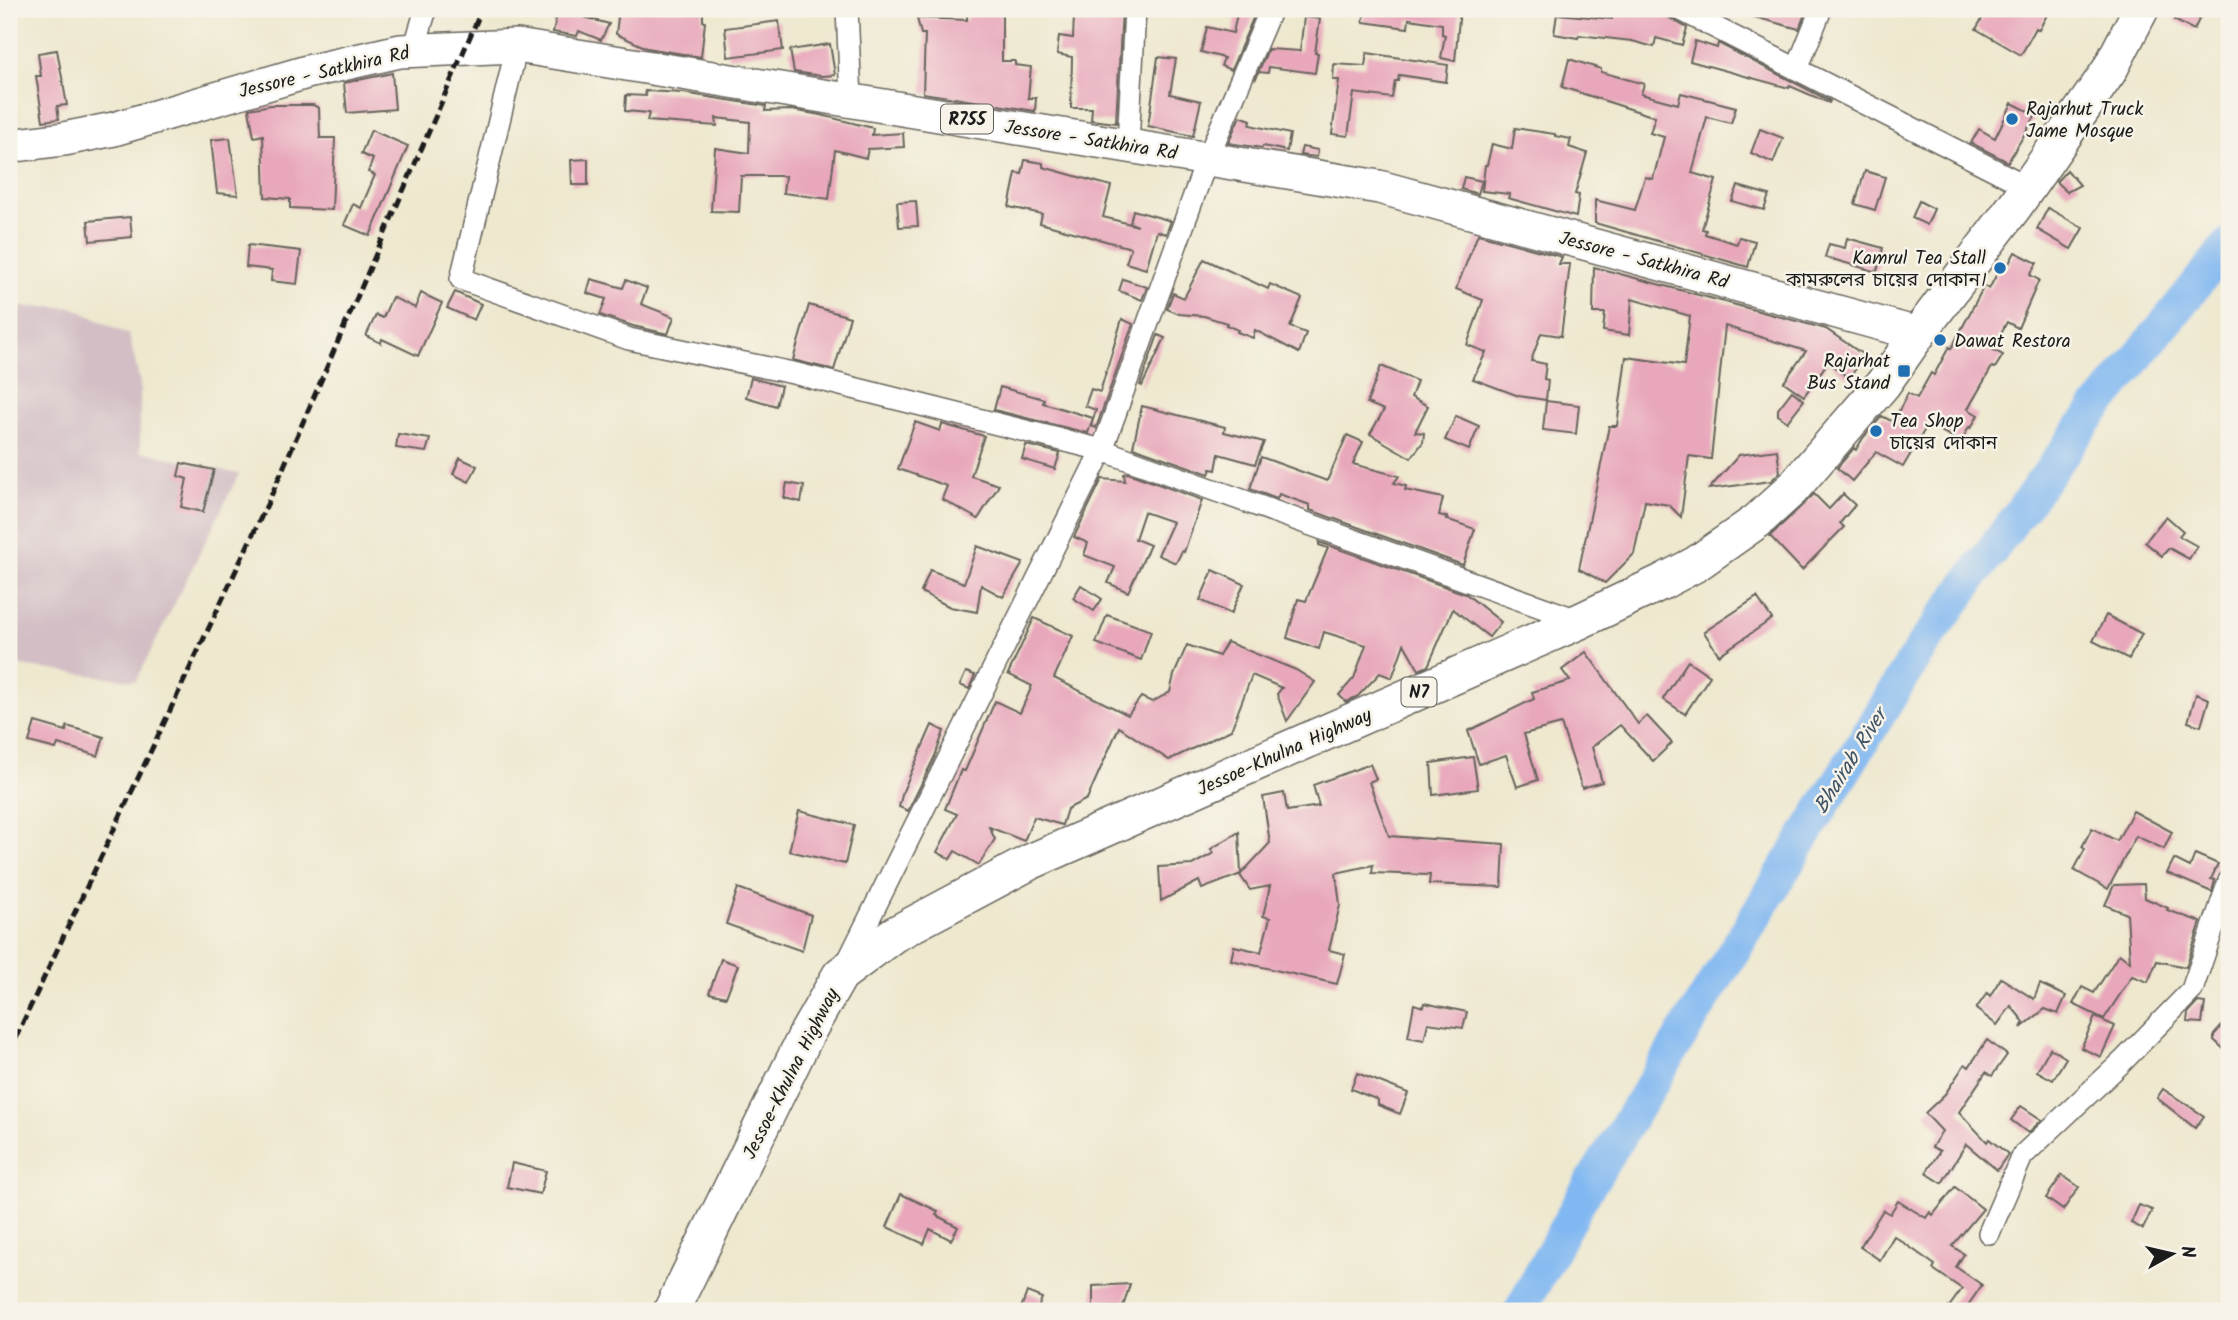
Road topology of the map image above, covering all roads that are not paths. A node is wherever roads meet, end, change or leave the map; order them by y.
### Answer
1 (426, 9) edge
2 (847, 9) edge
3 (1135, 9) edge
4 (1271, 9) edge
5 (1679, 9) edge
6 (1821, 9) edge
7 (2141, 9) edge
8 (517, 46) junction
9 (414, 50) junction
10 (1797, 69) junction
11 (852, 100) junction
12 (1128, 145) junction
13 (9, 146) edge
14 (1208, 158) junction
15 (2028, 187) junction
16 (1918, 334) junction
17 (1102, 450) junction
18 (1580, 621) junction
19 (2229, 881) edge
20 (840, 975) junction
21 (1989, 1233) dead end
22 (671, 1311) edge

1 - 9 street
2 - 11 street
3 - 12 street
4 - 14 street
5 - 10 street
6 - 10 street
7 - 15 highway, Jessoe-Khulna Highway / N7
8 - 9 main road, Jessore - Satkhira Rd / R755
8 - 11 main road, Jessore - Satkhira Rd / R755
8 - 17 street
9 - 13 main road, Jessore - Satkhira Rd / R755
10 - 15 street
11 - 12 main road, Jessore - Satkhira Rd / R755
12 - 14 main road, Jessore - Satkhira Rd / R755
14 - 16 main road, Jessore - Satkhira Rd / R755
14 - 17 street
15 - 16 highway, Jessoe-Khulna Highway / N7
16 - 18 highway, Jessoe-Khulna Highway / N7
17 - 18 street
17 - 20 street
18 - 20 highway, Jessoe-Khulna Highway / N7
19 - 21 street
20 - 22 highway, Jessoe-Khulna Highway / N7

